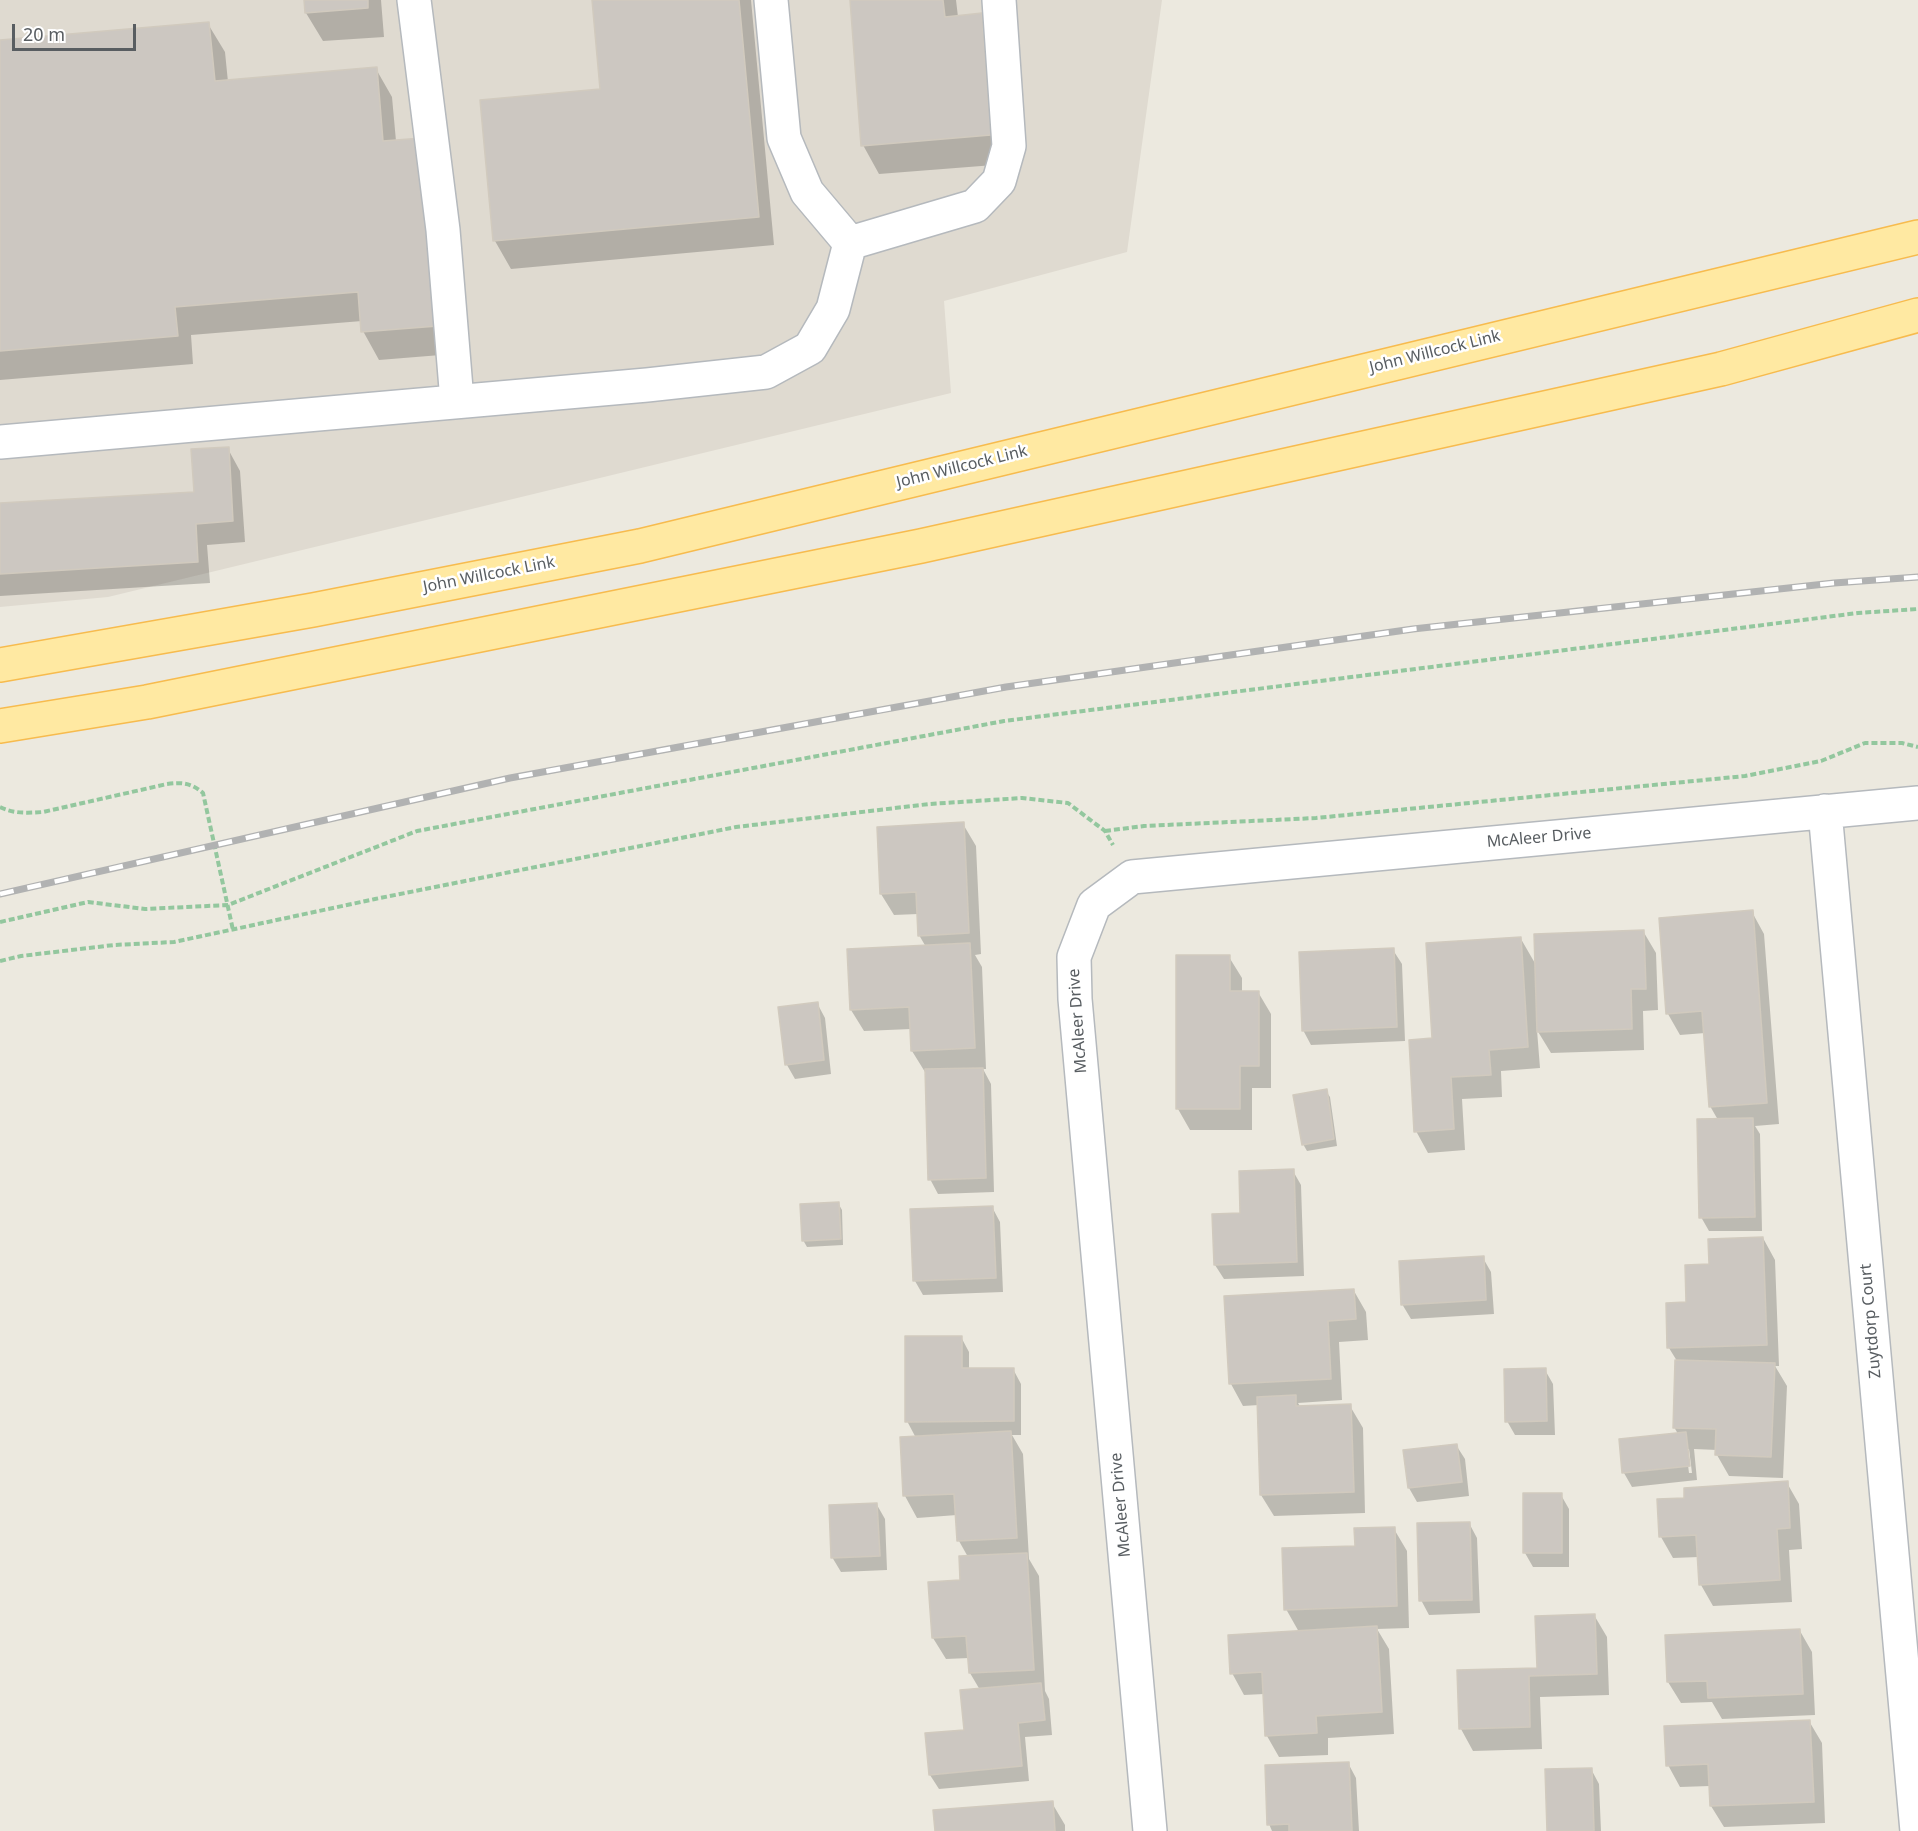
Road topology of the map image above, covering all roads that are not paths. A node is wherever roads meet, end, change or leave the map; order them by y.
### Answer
1 (414, 0) edge
2 (771, 0) edge
3 (999, 0) edge
4 (1918, 214) edge
5 (1918, 237) edge
6 (850, 243) junction
7 (1918, 315) edge
8 (1918, 330) edge
9 (1508, 335) junction
10 (1721, 369) junction
11 (457, 401) junction
12 (0, 442) edge
13 (0, 665) edge
14 (0, 726) edge
15 (1918, 803) edge
16 (1825, 811) junction
17 (1150, 1831) edge
18 (1917, 1831) edge

1 - 11 street
2 - 6 street
3 - 6 street
4 - 9 main road
5 - 9 main road, John Willcock Link
6 - 11 street
7 - 10 main road
8 - 10 main road
9 - 13 main road, John Willcock Link
10 - 14 main road
11 - 12 street
15 - 16 street, McAleer Drive
16 - 17 street, McAleer Drive
16 - 18 street, Zuytdorp Court

